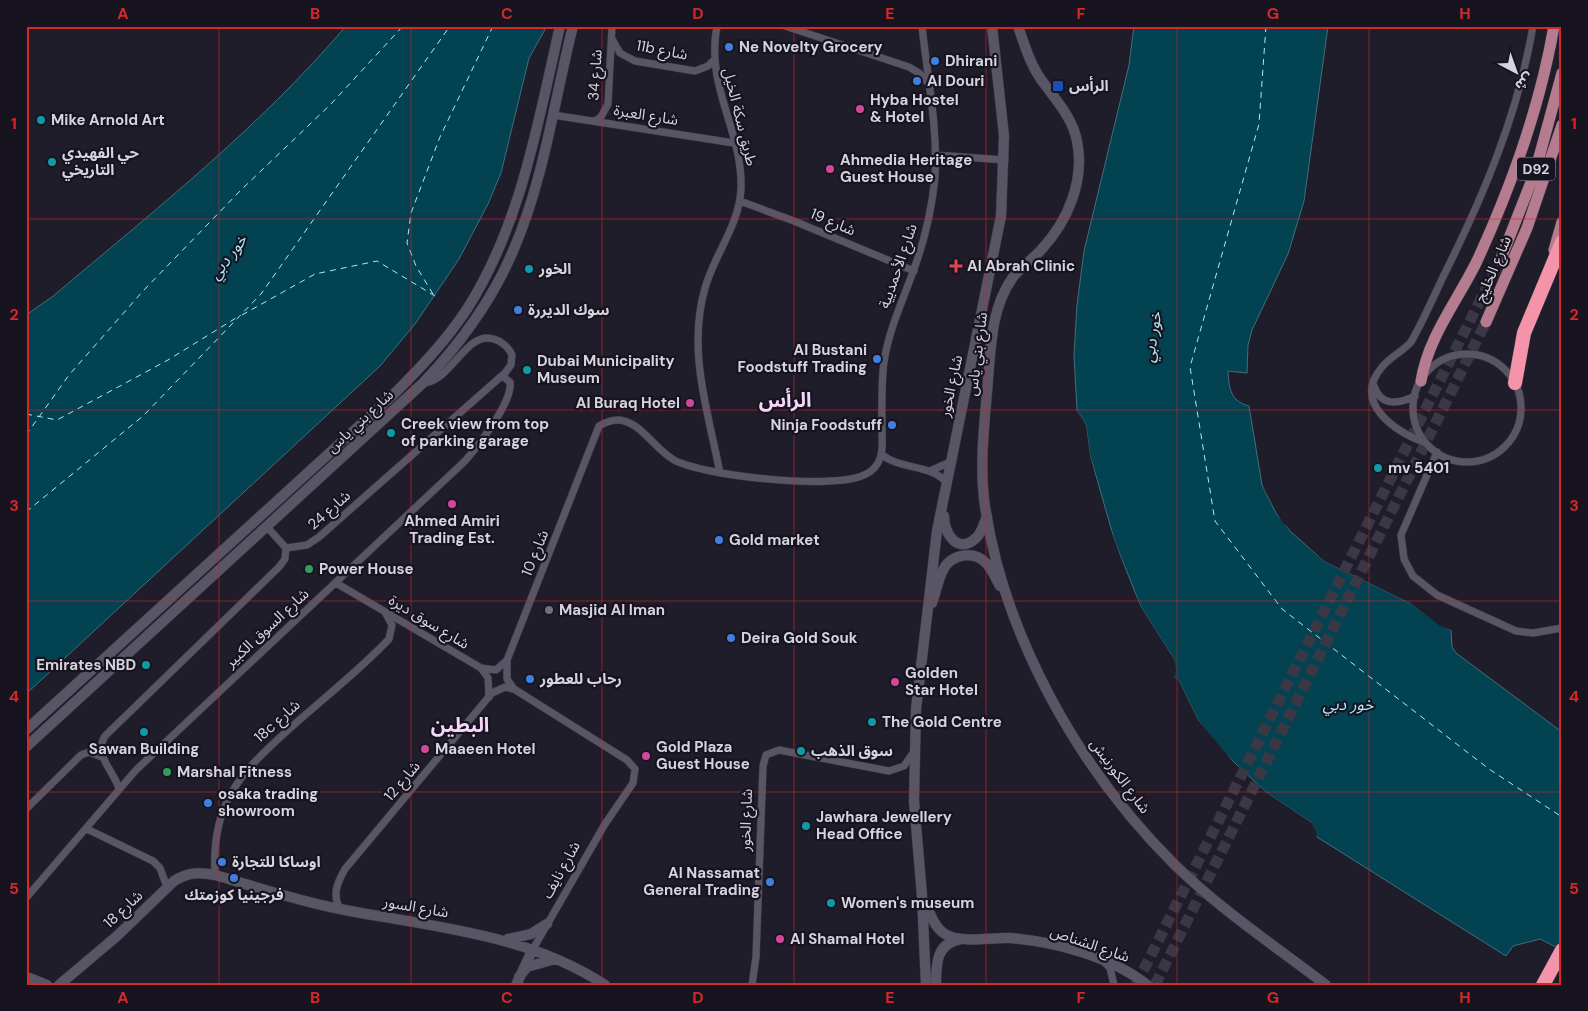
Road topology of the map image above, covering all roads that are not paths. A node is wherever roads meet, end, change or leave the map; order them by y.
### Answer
1 (560, 26) edge
2 (573, 26) edge
3 (612, 26) edge
4 (717, 26) edge
5 (785, 26) edge
6 (922, 26) edge
7 (992, 26) edge
8 (1018, 26) edge
9 (1533, 26) edge
10 (1554, 26) edge
11 (612, 39) junction
12 (713, 61) junction
13 (1562, 73) edge
14 (928, 82) junction
15 (553, 115) junction
16 (595, 121) junction
17 (1562, 125) edge
18 (734, 143) junction
19 (1562, 151) edge
20 (935, 155) junction
21 (1004, 160) junction
22 (740, 201) junction
23 (1562, 222) edge
24 (1527, 228) junction
25 (1562, 242) edge
26 (498, 249) junction
27 (1500, 261) tunnel mouth
28 (1551, 269) junction
29 (914, 271) junction
30 (488, 301) junction
31 (1486, 322) tunnel mouth
32 (442, 342) junction
33 (450, 354) junction
34 (502, 376) junction
35 (1421, 381) junction
36 (423, 383) junction
37 (1515, 383) junction
38 (1374, 384) junction
39 (1415, 396) junction
40 (1426, 443) junction
41 (1437, 452) junction
42 (881, 454) junction
43 (893, 462) junction
44 (950, 462) junction
45 (874, 468) junction
46 (930, 471) junction
47 (720, 473) junction
48 (945, 488) junction
49 (987, 516) junction
50 (267, 527) junction
51 (286, 548) junction
52 (336, 583) junction
53 (1012, 607) junction
54 (385, 612) junction
55 (925, 626) junction
56 (1562, 628) edge
57 (507, 660) junction
58 (480, 668) junction
59 (514, 689) junction
60 (489, 697) junction
61 (26, 730) edge
62 (26, 747) edge
63 (913, 753) junction
64 (102, 757) junction
65 (119, 789) junction
66 (26, 809) edge
67 (87, 828) junction
68 (215, 875) junction
69 (167, 887) junction
70 (922, 896) junction
71 (26, 898) edge
72 (340, 910) junction
73 (547, 924) junction
74 (502, 939) junction
75 (962, 939) junction
76 (532, 950) junction
77 (1562, 950) edge
78 (557, 958) junction
79 (1104, 962) junction
80 (31, 979) edge
81 (518, 981) edge
82 (58, 984) edge
83 (47, 985) edge
84 (605, 985) edge
85 (752, 985) edge
86 (926, 985) edge
87 (936, 985) edge
88 (1114, 985) edge
89 (1147, 985) edge
90 (1326, 985) edge
91 (1543, 985) edge

1 - 26 main road, شارع بني ياس
2 - 15 main road, شارع بني ياس
3 - 11 street, شارع 34
4 - 12 street, طريق سكة الخيل
5 - 14 street
6 - 14 street, شارع الأحمديية
7 - 21 main road, شارع الخور
8 - 49 main road, شارع بني ياس
9 - 38 street
10 - 35 main road
11 - 12 street, 11b شارع
11 - 16 street, شارع 34
12 - 18 street, طريق سكة الخيل
13 - 27 main road, شارع الخليج / D92
14 - 20 street, شارع الأحمديية
15 - 16 street, شارع العبرة
15 - 30 main road, شارع بني ياس
16 - 18 street, شارع العبرة
17 - 24 main road, شارع الخليج
18 - 22 street, طريق سكة الخيل
19 - 24 main road, شارع الخليج
20 - 21 street
20 - 29 street, شارع الأحمديية
21 - 44 main road, شارع الخور
22 - 29 street, شارع 19
22 - 47 street, طريق سكة الخيل
23 - 28 main road
24 - 31 main road, شارع الخليج
25 - 28 highway
26 - 30 main road
26 - 32 main road, شارع بني ياس
28 - 37 highway
29 - 42 street, شارع الأحمديية
30 - 33 main road, شارع بني ياس
32 - 33 main road
32 - 61 main road, شارع بني ياس
33 - 36 main road, شارع بني ياس
34 - 36 street, شارع 24
34 - 51 street, شارع 24
34 - 52 street, شارع السوق الكبير
35 - 37 street
35 - 39 street
36 - 50 main road, شارع بني ياس
37 - 41 street
38 - 39 street
38 - 40 street
39 - 40 street
40 - 41 street
41 - 56 street
42 - 43 street
42 - 45 street
43 - 45 street
43 - 46 street
44 - 46 street
44 - 48 main road, شارع الخور
45 - 47 street
46 - 48 street
47 - 57 street, شارع 10
48 - 49 main road
48 - 55 main road, شارع الخور
49 - 53 main road, شارع الكورنيش
50 - 51 street
50 - 62 main road, شارع بني ياس
51 - 64 street
52 - 54 street, شارع سوق ديرة
52 - 65 street, شارع السوق الكبير
53 - 55 main road
53 - 90 main road, شارع الكورنيش
54 - 58 street, شارع سوق ديرة
54 - 68 street, 18c شارع
55 - 63 main road, شارع الخور
57 - 58 street
57 - 59 street
58 - 60 street
59 - 60 street, شارع 12
59 - 73 street, شارع نايف
60 - 72 street, شارع 12
63 - 70 main road, شارع الخور
63 - 85 street, شارع الخور
64 - 65 street
64 - 66 street
65 - 67 street, شارع السوق الكبير
67 - 69 street
67 - 71 street, شارع السوق الكبير
68 - 69 main road, شارع 18
68 - 72 main road, شارع السور
69 - 82 main road, شارع 18
70 - 75 main road, شارع الشناص
70 - 86 main road, شارع الخور
72 - 74 main road, شارع السور
73 - 74 main road
73 - 76 street, شارع نايف
74 - 76 main road, شارع السور
75 - 79 main road, شارع الشناص
75 - 87 main road
76 - 78 main road, شارع السور
76 - 81 main road, شارع نايف
77 - 91 highway
78 - 81 main road
78 - 84 main road, شارع السور
79 - 88 street
79 - 89 main road, شارع الشناص
80 - 83 main road

